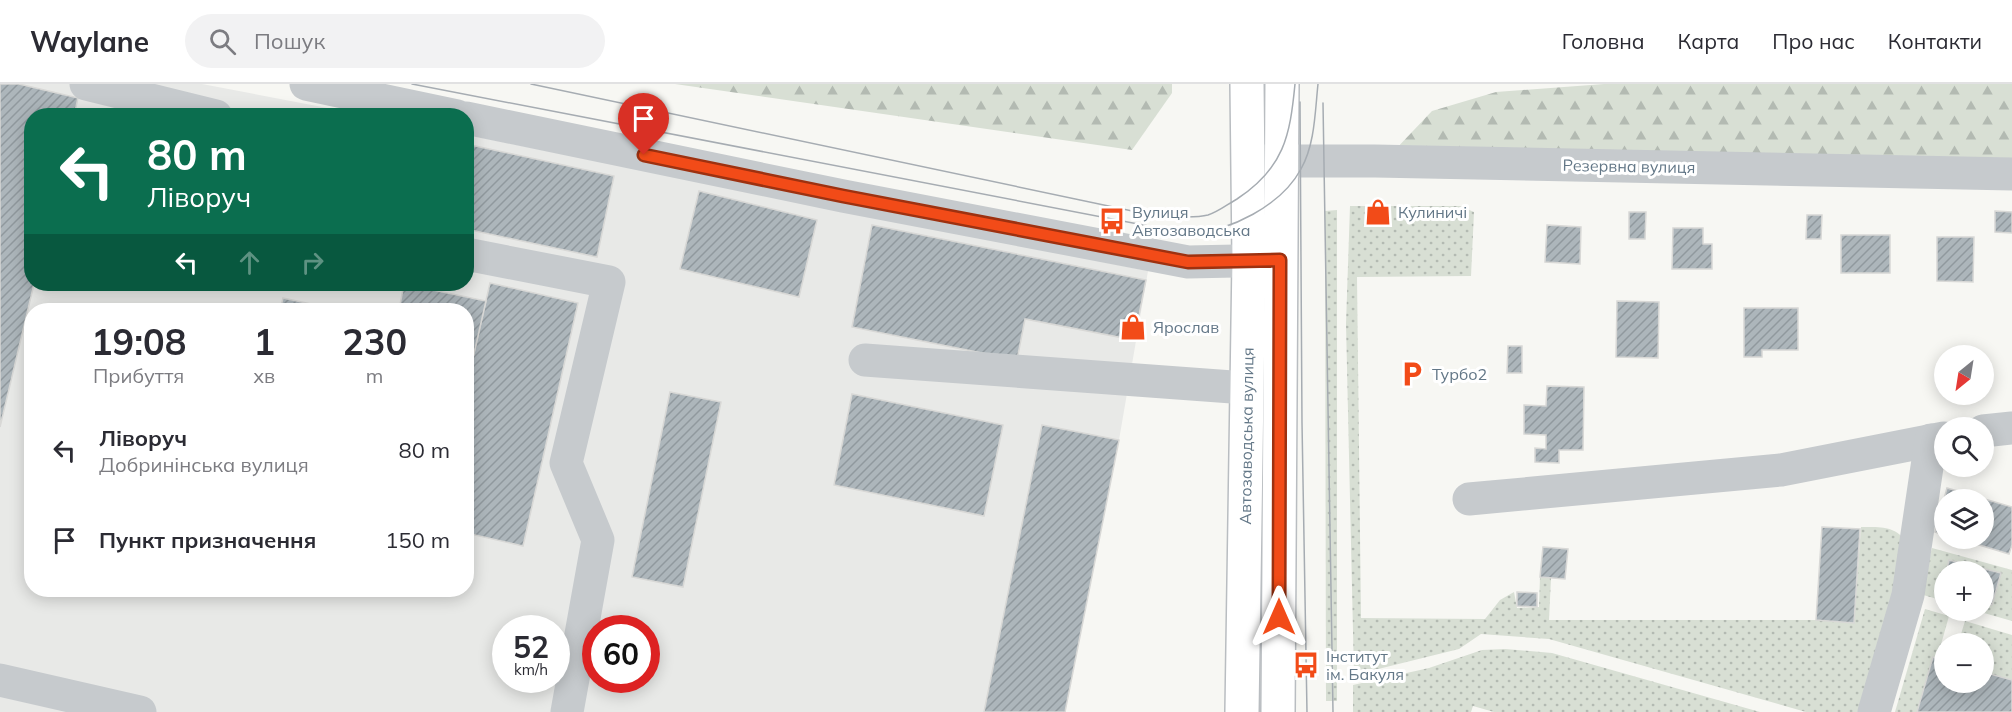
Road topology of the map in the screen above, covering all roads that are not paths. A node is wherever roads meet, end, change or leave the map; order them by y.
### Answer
1 (86, 84) edge
2 (306, 84) edge
3 (1246, 84) edge
4 (1282, 84) edge
5 (184, 108) edge
6 (419, 108) edge
7 (474, 120) edge
8 (1282, 156) junction
9 (1246, 161) junction
10 (2012, 174) edge
11 (474, 256) edge
12 (1264, 259) junction
13 (865, 360) dead end
14 (1246, 388) junction
15 (2012, 428) edge
16 (1994, 430) edge
17 (1934, 440) edge
18 (1934, 455) edge
19 (1469, 499) dead end
20 (0, 680) edge
21 (140, 712) edge
22 (567, 712) edge
23 (1242, 712) edge
24 (1278, 712) edge
25 (1874, 712) edge

1 - 5 street
2 - 6 street
3 - 9 main road, Автозаводська вулиця
4 - 8 main road, Автозаводська вулиця
7 - 12 street
8 - 9 street, Резервна вулиця
8 - 10 street, Резервна вулиця
8 - 12 main road, Автозаводська вулиця
9 - 12 main road, Автозаводська вулиця
11 - 22 street
12 - 14 main road, Автозаводська вулиця
12 - 24 main road, Автозаводська вулиця
13 - 14 street
14 - 23 main road, Автозаводська вулиця
15 - 16 street
17 - 19 street
18 - 25 street
20 - 21 street

